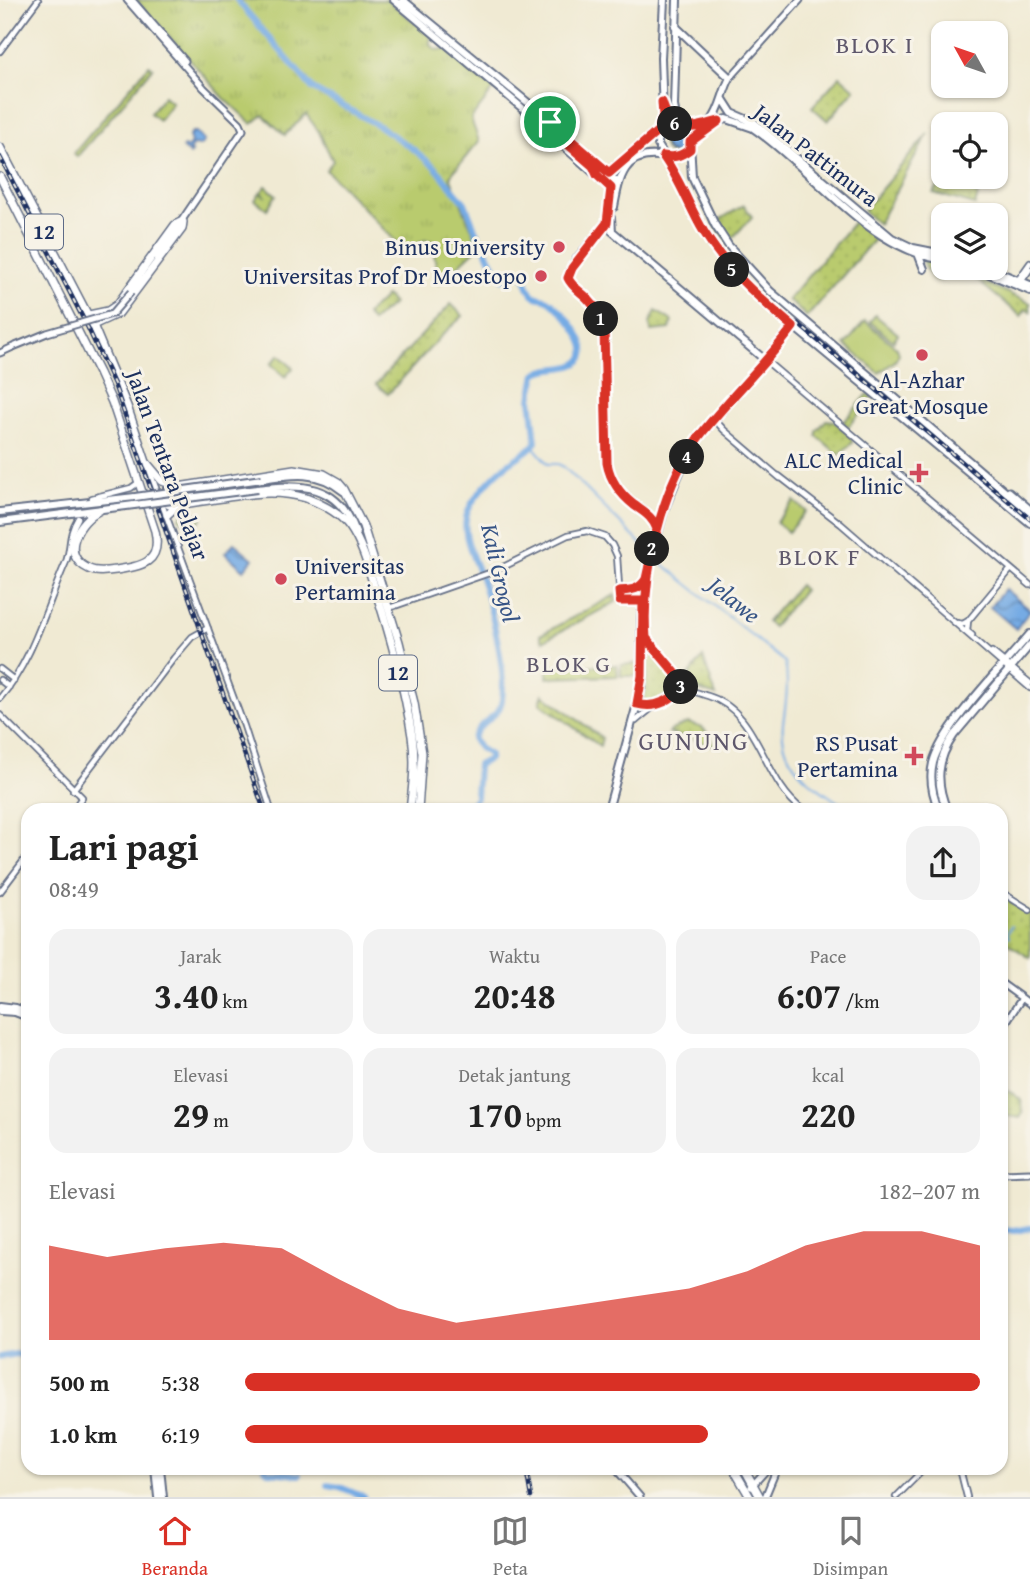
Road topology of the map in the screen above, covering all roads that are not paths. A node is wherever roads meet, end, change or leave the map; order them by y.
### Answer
1 (38, 0) edge
2 (127, 0) edge
3 (132, 0) edge
4 (394, 0) edge
5 (403, 0) edge
6 (664, 0) edge
7 (677, 0) edge
8 (800, 0) edge
9 (675, 26) junction
10 (440, 34) junction
11 (0, 51) edge
12 (730, 78) junction
13 (723, 99) junction
14 (662, 102) junction
15 (719, 121) junction
16 (550, 122) junction
17 (705, 125) junction
18 (683, 127) junction
19 (658, 131) junction
20 (644, 145) junction
21 (690, 145) junction
22 (0, 147) edge
23 (663, 156) junction
24 (636, 158) junction
25 (616, 172) junction
26 (0, 177) edge
27 (599, 177) junction
28 (618, 183) junction
29 (180, 224) junction
30 (612, 231) junction
31 (600, 233) junction
32 (931, 252) edge
33 (919, 256) junction
34 (931, 258) edge
35 (1030, 263) edge
36 (924, 269) dead end
37 (1030, 269) edge
38 (1008, 277) edge
39 (1008, 280) edge
40 (1019, 281) junction
41 (1030, 285) edge
42 (1030, 291) edge
43 (89, 315) junction
44 (93, 325) junction
45 (793, 327) junction
46 (0, 353) edge
47 (765, 360) junction
48 (714, 419) junction
49 (708, 427) junction
50 (724, 430) junction
51 (146, 462) junction
52 (138, 483) junction
53 (178, 486) junction
54 (92, 498) dead end
55 (351, 500) junction
56 (179, 505) junction
57 (100, 510) junction
58 (664, 510) junction
59 (1030, 511) edge
60 (0, 512) edge
61 (647, 513) junction
62 (167, 516) junction
63 (78, 519) dead end
64 (0, 522) edge
65 (1030, 525) edge
66 (657, 529) junction
67 (359, 541) junction
68 (1011, 569) junction
69 (646, 579) junction
70 (1030, 585) edge
71 (619, 591) junction
72 (643, 601) junction
73 (389, 608) junction
74 (953, 621) junction
75 (968, 621) junction
76 (208, 628) junction
77 (1030, 634) edge
78 (646, 638) junction
79 (1030, 645) edge
80 (646, 646) junction
81 (656, 650) junction
82 (1007, 667) junction
83 (0, 669) edge
84 (0, 680) edge
85 (14, 680) junction
86 (683, 682) junction
87 (1030, 685) edge
88 (9, 687) junction
89 (689, 690) junction
90 (678, 693) junction
91 (0, 698) edge
92 (639, 705) junction
93 (652, 707) junction
94 (0, 715) edge
95 (636, 721) junction
96 (73, 790) junction
97 (78, 803) edge
98 (269, 803) edge
99 (411, 803) edge
100 (419, 803) edge
101 (612, 803) edge
102 (612, 803) edge
103 (795, 803) edge
104 (936, 803) edge
105 (945, 803) edge
106 (21, 864) edge
107 (0, 892) edge
108 (1008, 896) edge
109 (1030, 910) edge
110 (1008, 988) edge
111 (1022, 998) junction
112 (0, 999) edge
113 (1030, 1004) edge
114 (3, 1008) edge
115 (21, 1013) edge
116 (1008, 1017) edge
117 (1008, 1173) edge
118 (1028, 1174) edge
119 (159, 1475) edge
120 (621, 1475) edge
121 (737, 1475) edge
122 (748, 1475) tunnel mouth
123 (760, 1475) edge
124 (774, 1475) edge
125 (918, 1475) edge
126 (959, 1475) edge
127 (752, 1481) junction
128 (742, 1483) junction
129 (749, 1495) edge
130 (161, 1497) edge
131 (640, 1497) edge
132 (763, 1497) edge
133 (896, 1497) edge
134 (967, 1497) edge

1 - 11 street
2 - 29 main road
3 - 29 main road
4 - 10 main road
5 - 10 main road
6 - 14 main road
7 - 9 main road
8 - 12 main road
9 - 12 main road
9 - 18 main road
10 - 16 main road
10 - 27 main road
12 - 13 main road
13 - 17 main road, Jalan Pattimura
13 - 32 main road, Jalan Pattimura
14 - 18 main road
14 - 19 main road
15 - 17 main road
15 - 21 main road
15 - 33 main road, Jalan Pattimura
16 - 25 main road
16 - 27 main road
17 - 18 main road
18 - 21 main road
19 - 20 main road
19 - 23 main road
20 - 24 main road
20 - 25 main road
21 - 23 main road
21 - 59 main road
22 - 43 highway, Jalan Tentara Pelajar / 12
23 - 24 main road
23 - 45 main road
24 - 25 main road
25 - 28 main road
25 - 28 main road
26 - 52 highway, Jalan Tentara Pelajar / 12
27 - 31 main road
28 - 30 main road
29 - 43 highway
29 - 44 highway
29 - 46 main road, bridge
30 - 31 main road
30 - 47 main road
31 - 61 main road
33 - 34 main road, Jalan Pattimura
33 - 36 main road
35 - 40 street
37 - 40 street
38 - 40 main road
39 - 42 main road
40 - 41 main road
43 - 44 highway, Jalan Tentara Pelajar / 12
44 - 51 highway, Jalan Tentara Pelajar / 12
45 - 47 main road
45 - 65 main road
47 - 48 main road
47 - 68 street
48 - 49 main road
48 - 50 street
49 - 50 street
49 - 58 main road
50 - 74 street
51 - 53 highway
51 - 62 street, Jalan Tentara Pelajar
52 - 54 street
52 - 57 highway, Jalan Tentara Pelajar / 12
53 - 55 highway
53 - 56 highway
55 - 60 main road, bridge
55 - 73 highway, 12
56 - 62 highway
56 - 67 highway
57 - 64 main road
57 - 67 main road, 12, bridge
58 - 61 main road
58 - 66 main road
61 - 66 main road
62 - 76 street, Jalan Tentara Pelajar
63 - 85 street
66 - 69 main road
67 - 99 highway, 12
68 - 70 street
68 - 75 street
69 - 71 street
69 - 72 main road
69 - 78 main road
71 - 72 street
71 - 73 street
72 - 92 main road
73 - 100 highway, 12
74 - 75 street
74 - 82 street
75 - 82 street
76 - 96 street
76 - 98 street, Jalan Tentara Pelajar
77 - 82 main road
78 - 80 main road
78 - 81 street
79 - 82 main road
80 - 81 street
80 - 92 main road
81 - 86 street
82 - 87 street
82 - 104 main road
82 - 105 main road
83 - 85 street
84 - 88 street
85 - 88 street
86 - 89 street
86 - 90 street
88 - 91 street
89 - 90 street
89 - 103 street
90 - 93 street
92 - 93 street
92 - 95 main road
92 - 101 main road
93 - 95 street
94 - 96 street
95 - 102 main road
96 - 97 street
106 - 107 street
108 - 109 street
110 - 111 main road
111 - 113 main road
111 - 116 main road
112 - 114 street
114 - 115 main road
117 - 118 main road
119 - 130 main road
120 - 131 main road
121 - 128 highway
122 - 127 highway
123 - 127 main road
124 - 132 main road
125 - 133 street
126 - 134 street
127 - 128 highway
127 - 129 main road
127 - 132 highway
128 - 129 highway

